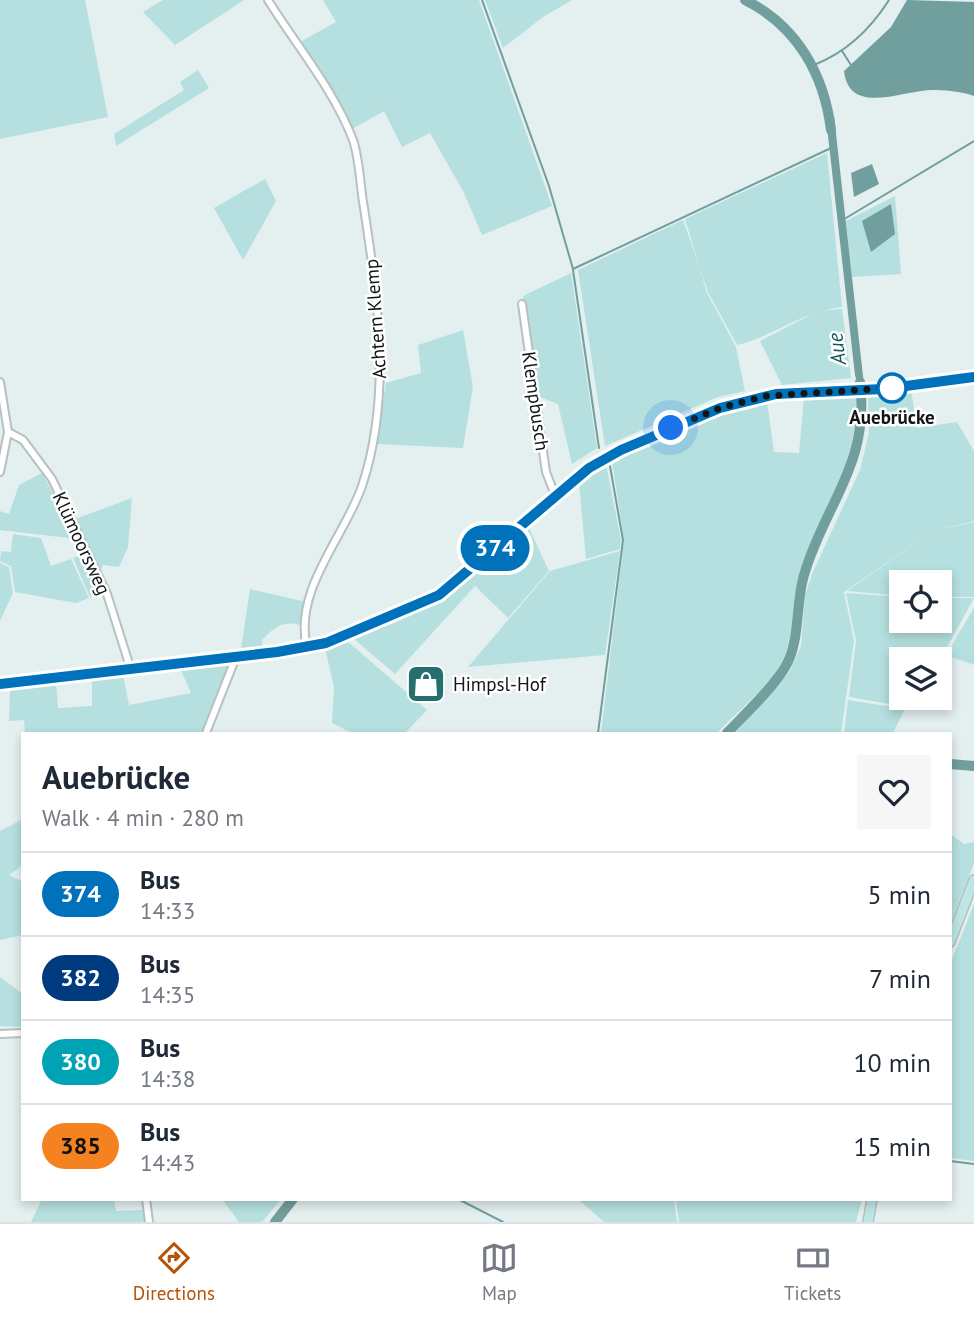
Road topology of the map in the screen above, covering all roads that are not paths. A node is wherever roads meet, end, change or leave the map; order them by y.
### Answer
1 (268, 0) edge
2 (522, 304) dead end
3 (974, 377) edge
4 (0, 382) edge
5 (8, 432) junction
6 (0, 472) edge
7 (555, 495) junction
8 (307, 648) junction
9 (236, 657) junction
10 (131, 670) junction
11 (0, 684) edge
12 (206, 732) edge
13 (974, 880) edge
14 (952, 937) edge
15 (21, 1033) edge
16 (0, 1034) edge
17 (146, 1201) edge
18 (872, 1201) edge
19 (149, 1222) edge
20 (868, 1222) edge

1 - 8 street, Achtern Klemp
2 - 7 street, Klempbusch
3 - 7 main road
4 - 5 street
5 - 6 street
5 - 10 street, Klümoorsweg
7 - 8 main road
8 - 9 main road
9 - 10 main road
9 - 12 street
10 - 11 main road
13 - 14 main road
15 - 16 street
17 - 19 street
18 - 20 main road

